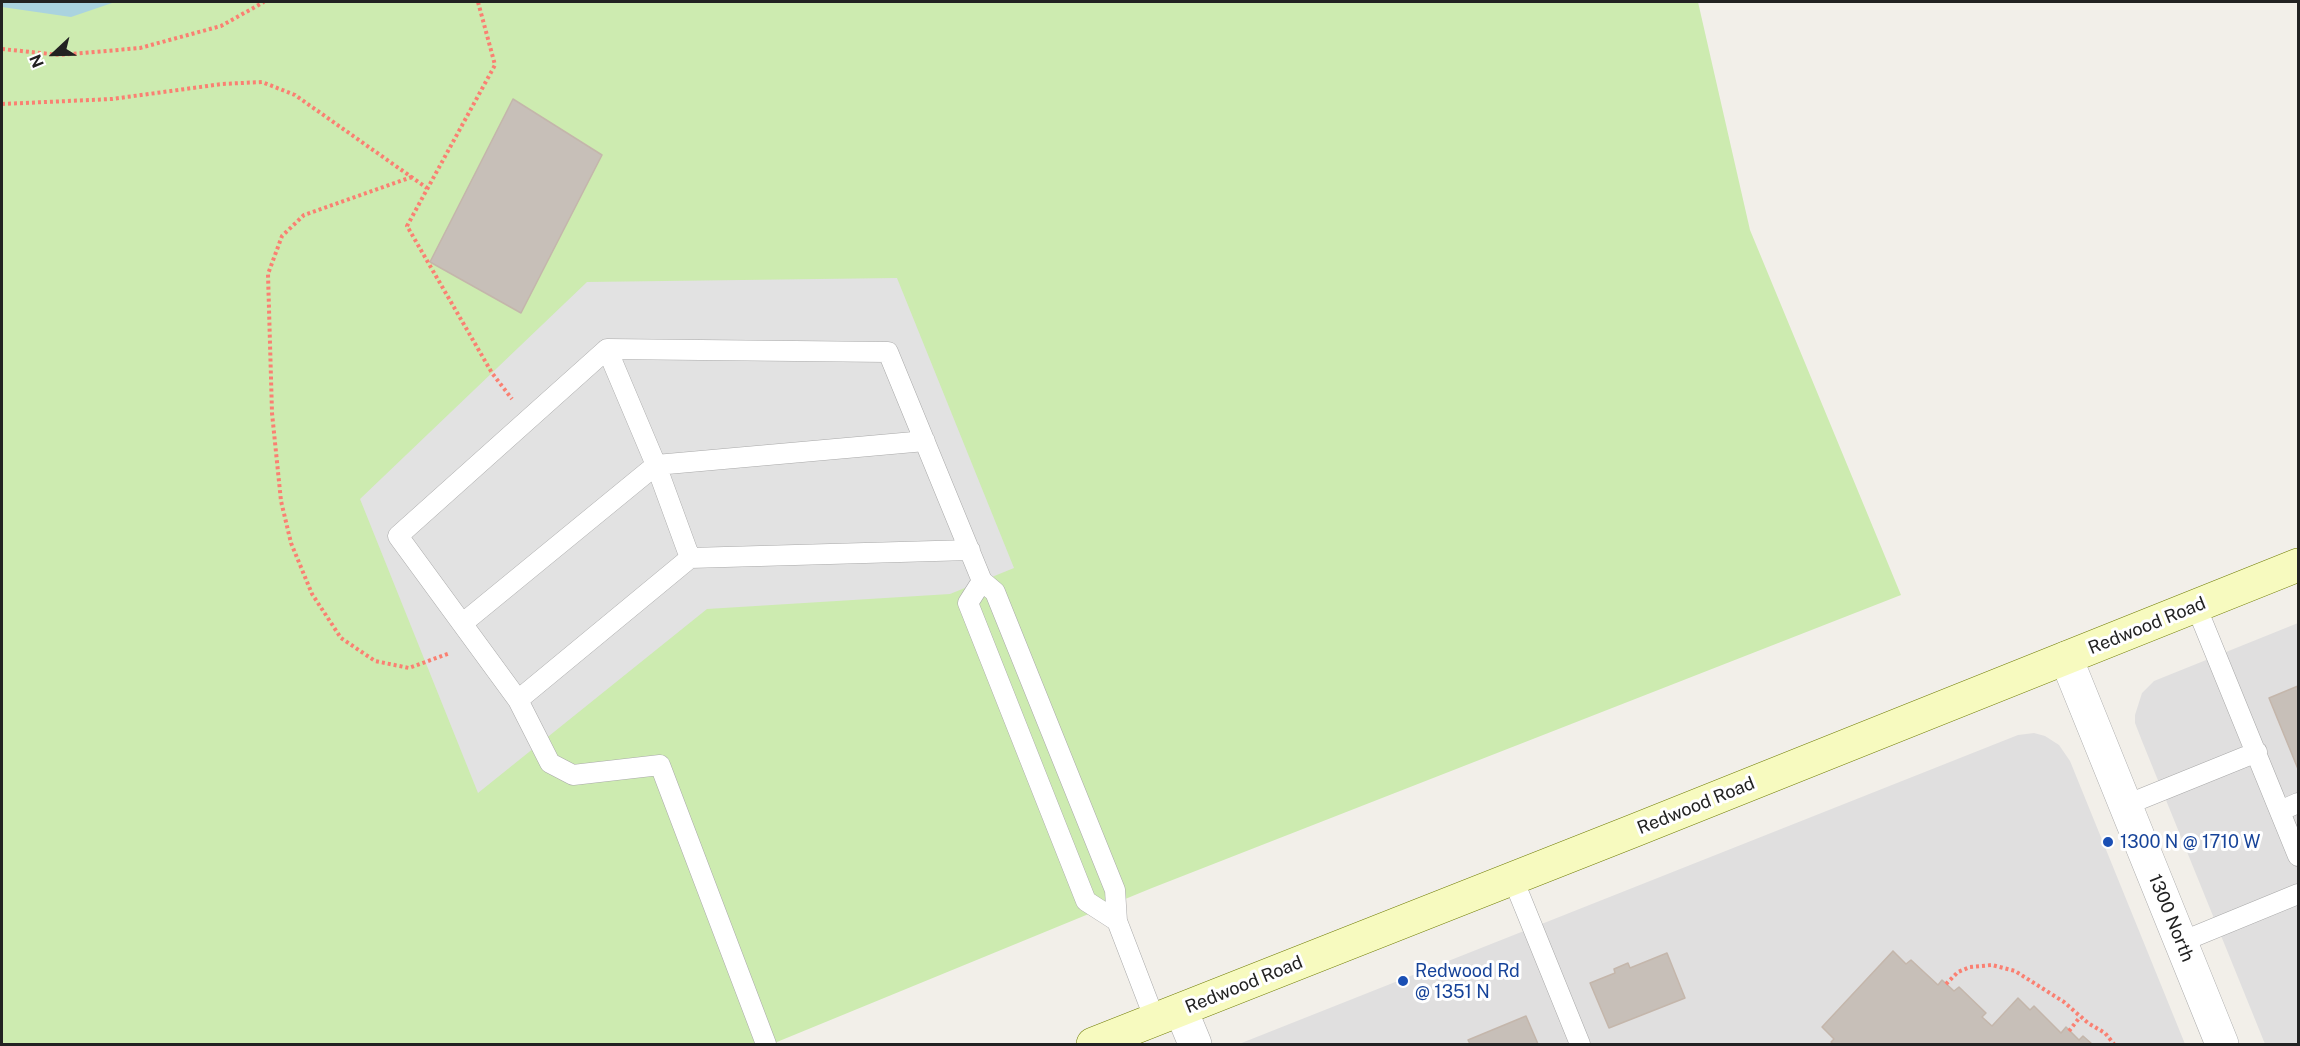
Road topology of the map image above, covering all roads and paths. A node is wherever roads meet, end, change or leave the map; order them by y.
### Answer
1 (264, 2) edge
2 (478, 2) edge
3 (2, 49) edge
4 (2, 104) edge
5 (412, 177) junction
6 (427, 188) junction
7 (607, 349) junction
8 (528, 420) junction
9 (925, 441) junction
10 (656, 465) junction
11 (970, 550) junction
12 (690, 558) junction
13 (2298, 565) edge
14 (982, 581) junction
15 (2196, 606) junction
16 (463, 623) junction
17 (475, 639) junction
18 (2066, 658) junction
19 (518, 700) junction
20 (2257, 752) junction
21 (2126, 805) junction
22 (2289, 807) edge
23 (2298, 856) edge
24 (1513, 879) junction
25 (2298, 894) edge
26 (1117, 921) junction
27 (2181, 942) junction
28 (1946, 984) dead end
29 (1168, 1015) junction
30 (2080, 1017) junction
31 (2069, 1031) dead end
32 (766, 1044) edge
33 (1093, 1044) edge
34 (1194, 1044) edge
35 (1580, 1044) edge
36 (2114, 1044) edge
37 (2223, 1044) edge

1 - 3 path
2 - 6 path
4 - 5 path
5 - 6 path
5 - 17 path
6 - 8 path
7 - 8 lane
7 - 9 lane
7 - 10 lane
8 - 16 lane
9 - 10 lane
9 - 11 lane
10 - 12 lane
10 - 16 lane
11 - 12 lane
11 - 14 lane
12 - 19 lane
13 - 15 main road, Redwood Road
14 - 26 lane
14 - 26 lane
15 - 18 main road, Redwood Road
15 - 20 lane
16 - 17 lane
17 - 19 lane
18 - 21 street, 1300 North
18 - 24 main road, Redwood Road
19 - 32 lane
20 - 21 lane
20 - 22 lane
21 - 27 street, 1300 North
22 - 23 lane
24 - 29 main road, Redwood Road
24 - 35 lane
25 - 27 lane
26 - 29 lane
27 - 37 street, 1300 North
28 - 30 path
29 - 33 main road, Redwood Road
29 - 34 street
30 - 31 path
30 - 36 path

